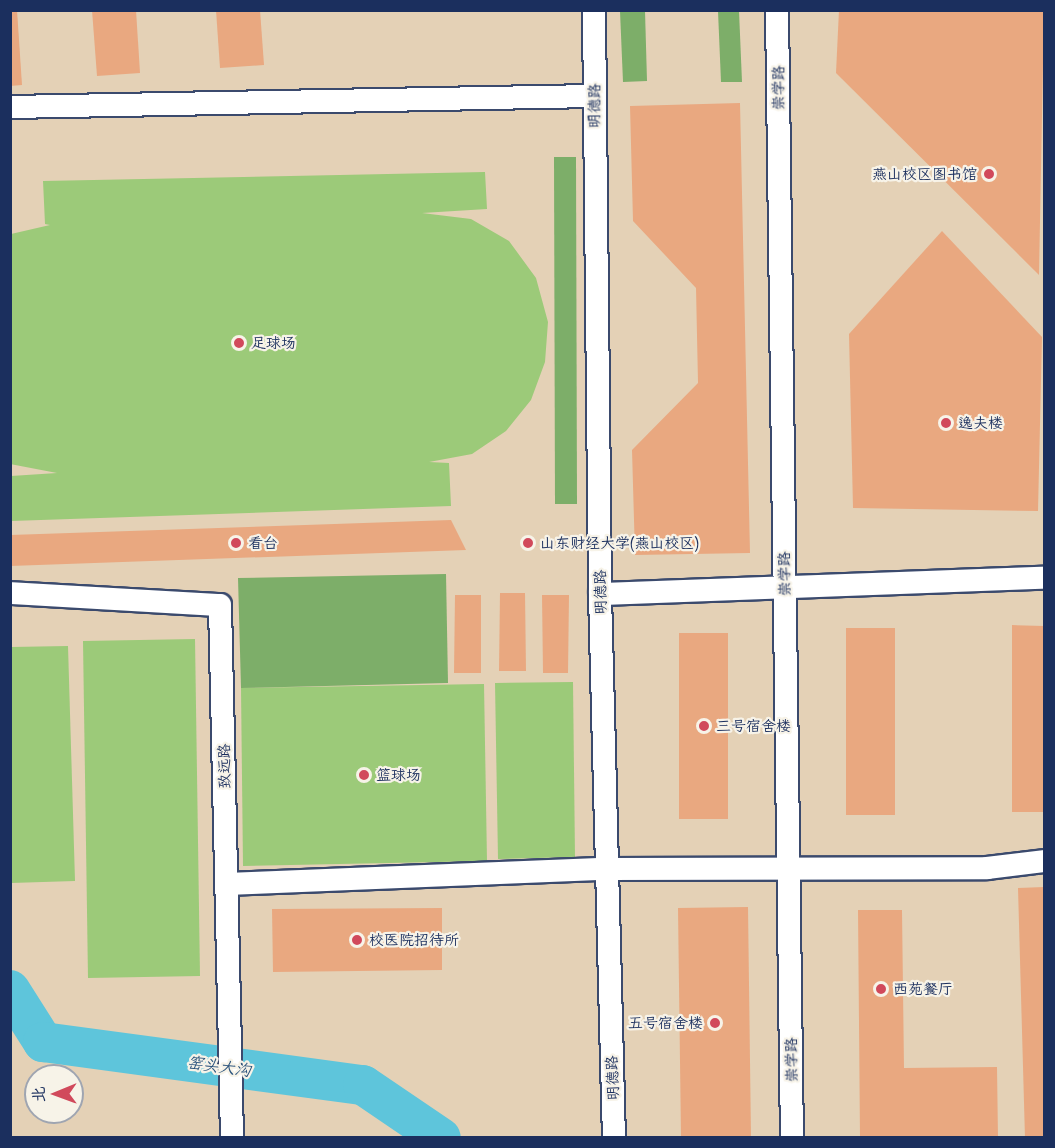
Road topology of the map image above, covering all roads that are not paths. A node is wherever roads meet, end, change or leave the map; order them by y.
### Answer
1 (594, 10) edge
2 (777, 10) edge
3 (594, 96) junction
4 (10, 107) edge
5 (1044, 578) edge
6 (785, 587) junction
7 (10, 593) edge
8 (600, 594) junction
9 (1044, 861) edge
10 (605, 869) junction
11 (786, 869) junction
12 (227, 884) junction
13 (232, 1137) edge
14 (614, 1137) edge
15 (792, 1137) edge

1 - 3 lane, 明德路
2 - 6 lane, 崇学路
3 - 4 lane
3 - 8 lane, 明德路
5 - 6 lane
6 - 8 lane
6 - 11 lane, 崇学路
7 - 12 lane, 致远路
8 - 10 lane, 明德路
9 - 11 lane
10 - 11 lane
10 - 12 lane
10 - 14 lane, 明德路
11 - 15 lane, 崇学路
12 - 13 lane, 致远路

